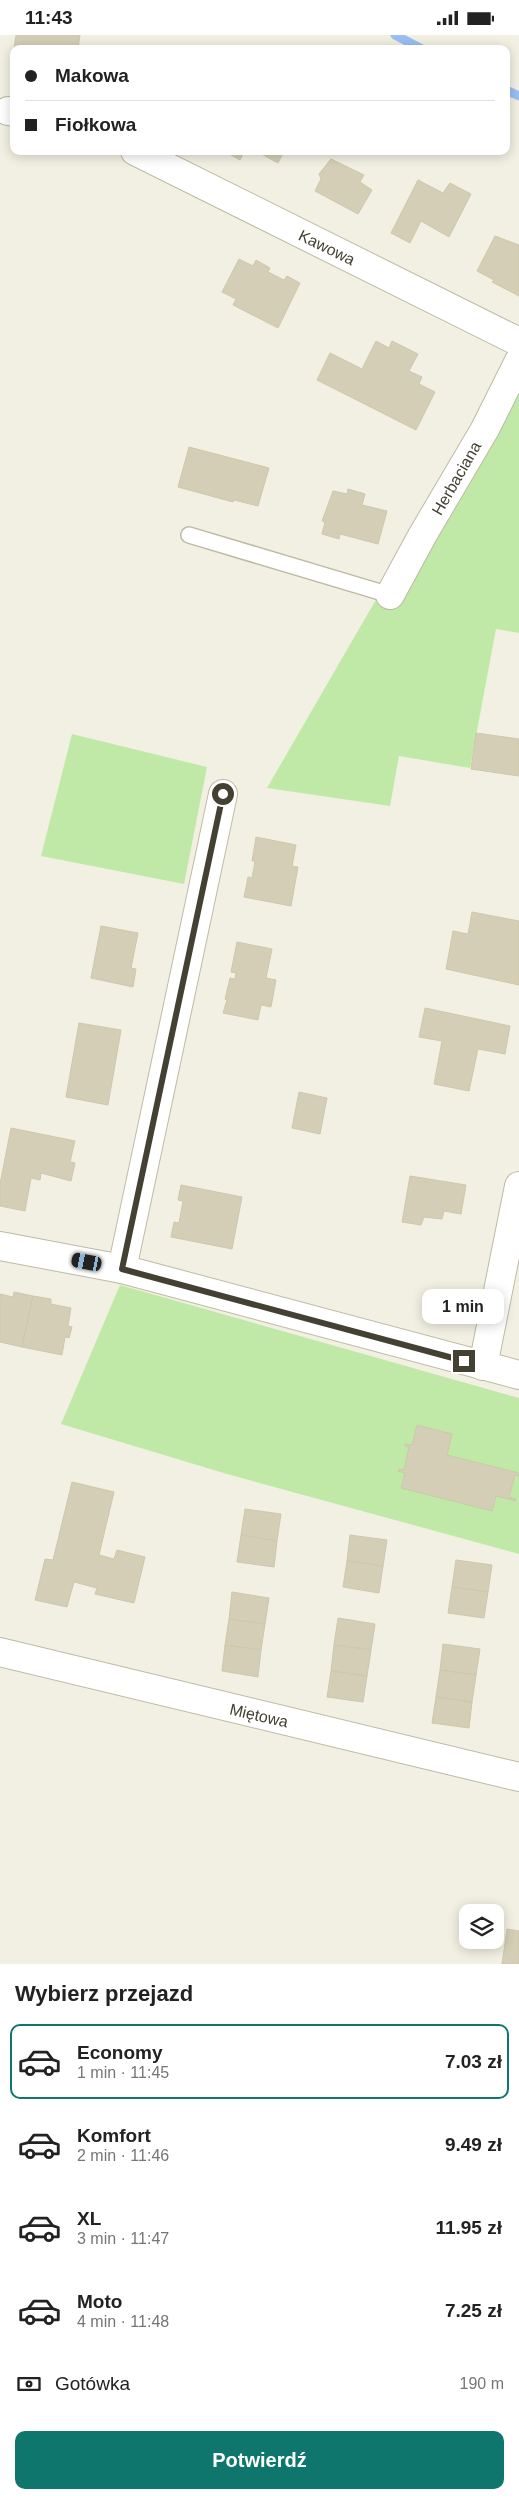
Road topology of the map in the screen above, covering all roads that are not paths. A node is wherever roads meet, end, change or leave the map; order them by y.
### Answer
1 (143, 155) edge
2 (519, 342) edge
3 (519, 361) edge
4 (188, 535) dead end
5 (390, 595) joint
6 (223, 794) dead end
7 (519, 1186) edge
8 (0, 1246) edge
9 (122, 1269) junction
10 (483, 1366) junction
11 (519, 1375) edge
12 (0, 1652) edge
13 (519, 1777) edge

1 - 2 street, Kawowa
3 - 5 street, Herbaciana
4 - 5 lane
6 - 9 street
7 - 10 street
8 - 9 street
9 - 10 street
10 - 11 street
12 - 13 street, Miętowa

